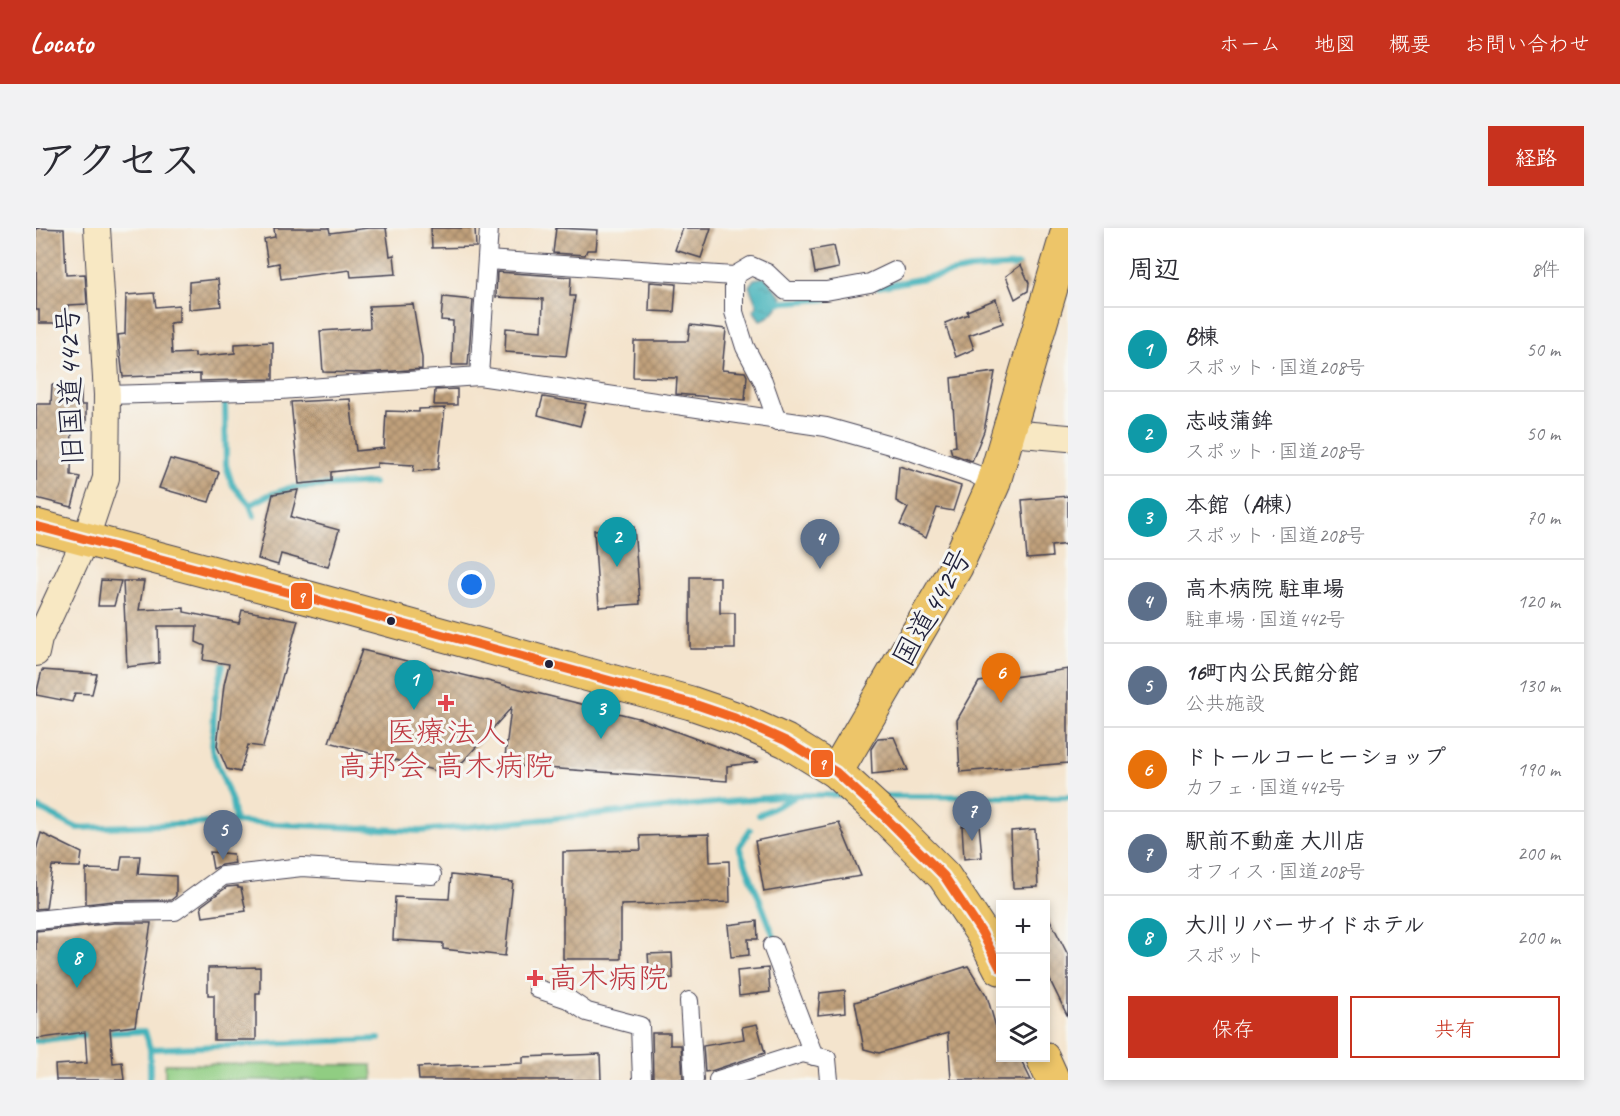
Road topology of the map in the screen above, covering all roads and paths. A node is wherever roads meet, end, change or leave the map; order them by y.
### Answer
1 (97, 228) edge
2 (489, 228) edge
3 (1068, 230) edge
4 (487, 260) junction
5 (895, 271) dead end
6 (734, 276) junction
7 (479, 376) junction
8 (107, 395) junction
9 (777, 421) junction
10 (1010, 433) junction
11 (1068, 438) edge
12 (993, 485) junction
13 (36, 526) edge
14 (86, 538) junction
15 (37, 643) edge
16 (841, 776) junction
17 (432, 875) dead end
18 (36, 920) edge
19 (772, 946) dead end
20 (996, 960) edge
21 (538, 989) dead end
22 (689, 1001) dead end
23 (814, 1056) junction
24 (1045, 1062) edge
25 (642, 1080) edge
26 (694, 1080) edge
27 (718, 1080) edge
28 (829, 1080) edge
29 (1053, 1080) edge

1 - 8 street, 旧国道442号
2 - 4 street
3 - 10 highway, 国道442号
4 - 6 street
4 - 7 street
5 - 6 street
6 - 9 street
7 - 8 street
7 - 9 street
8 - 14 street, 旧国道442号
9 - 12 street
10 - 11 street
10 - 12 highway, 国道442号
12 - 16 highway, 国道442号
13 - 14 highway
14 - 15 street, 旧国道442号
14 - 16 highway
16 - 20 highway
17 - 18 street
19 - 23 street
21 - 25 street
22 - 26 street
23 - 27 street
23 - 28 street
24 - 29 highway

